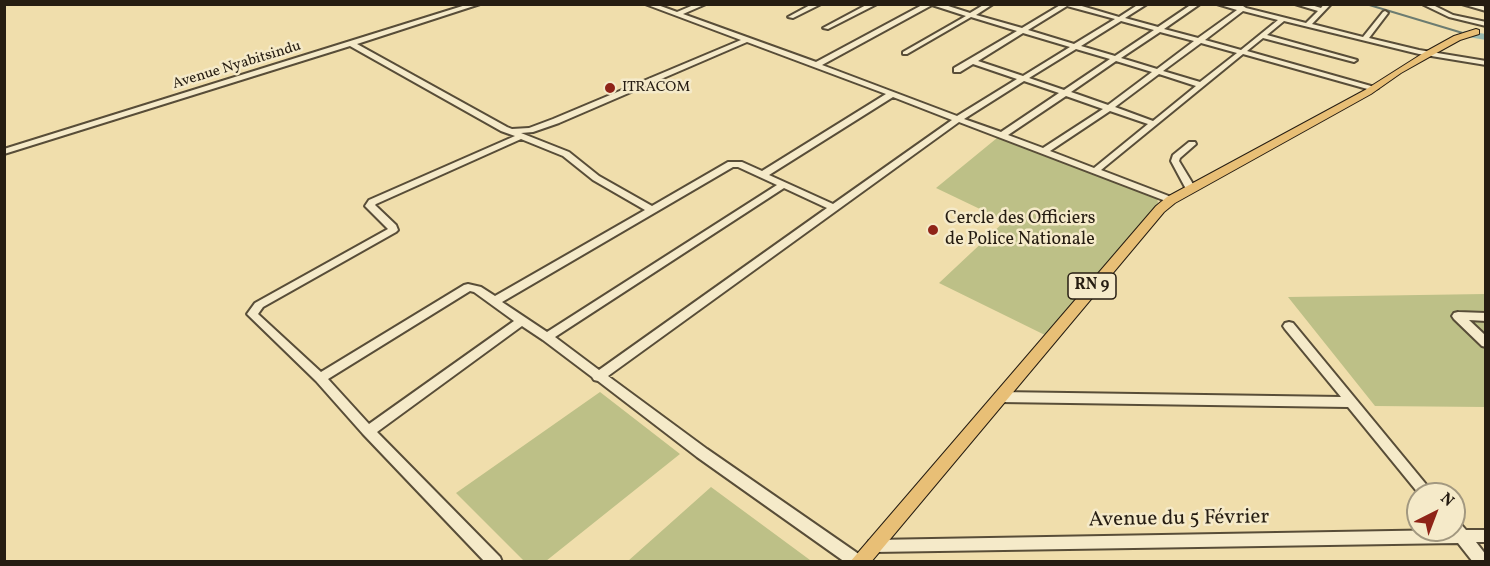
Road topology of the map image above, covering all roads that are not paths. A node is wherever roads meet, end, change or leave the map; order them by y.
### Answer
1 (477, 4) edge
2 (648, 4) edge
3 (703, 4) edge
4 (818, 4) edge
5 (874, 4) edge
6 (932, 4) edge
7 (990, 4) edge
8 (1144, 4) edge
9 (1197, 4) edge
10 (1220, 4) edge
11 (1298, 4) edge
12 (1425, 4) edge
13 (1465, 4) edge
14 (1067, 5) edge
15 (1245, 7) edge
16 (1326, 7) edge
17 (1485, 9) edge
18 (1385, 13) dead end
19 (676, 15) junction
20 (791, 16) dead end
21 (971, 16) junction
22 (1120, 19) junction
23 (1282, 19) junction
24 (1308, 25) junction
25 (1485, 25) edge
26 (826, 28) dead end
27 (1160, 30) junction
28 (1022, 31) junction
29 (1262, 36) junction
30 (1365, 39) junction
31 (747, 40) junction
32 (1199, 40) junction
33 (352, 44) junction
34 (1076, 47) junction
35 (1242, 52) junction
36 (905, 53) dead end
37 (1437, 53) junction
38 (1115, 59) junction
39 (1354, 60) dead end
40 (972, 61) junction
41 (1485, 63) edge
42 (816, 65) junction
43 (957, 70) dead end
44 (1157, 71) junction
45 (1024, 79) junction
46 (1202, 85) junction
47 (1379, 85) junction
48 (1065, 93) junction
49 (892, 94) junction
50 (1109, 108) junction
51 (958, 119) junction
52 (1155, 124) junction
53 (517, 134) junction
54 (1001, 136) junction
55 (1192, 144) dead end
56 (4, 152) edge
57 (1043, 152) junction
58 (1095, 171) junction
59 (762, 175) junction
60 (783, 184) junction
61 (1191, 189) junction
62 (1171, 200) junction
63 (834, 208) junction
64 (652, 210) junction
65 (495, 301) junction
66 (1485, 317) edge
67 (522, 321) junction
68 (1289, 326) dead end
69 (547, 337) junction
70 (1485, 343) edge
71 (598, 377) junction
72 (320, 378) junction
73 (1000, 397) junction
74 (1349, 402) junction
75 (368, 431) junction
76 (1417, 482) edge
77 (1406, 532) edge
78 (1466, 532) edge
79 (1485, 536) edge
80 (1466, 541) edge
81 (874, 546) junction
82 (495, 561) edge
83 (859, 561) edge
84 (1482, 561) edge

1 - 33 street, Avenue Nyabitsindu
2 - 19 street
3 - 19 street
4 - 20 street
5 - 26 street
6 - 21 street
6 - 42 street
7 - 21 street
8 - 22 street
9 - 27 street
10 - 15 street
11 - 16 street
12 - 25 street
13 - 17 street
14 - 22 street
14 - 28 street
15 - 23 street
15 - 32 street
16 - 24 street
18 - 30 street
19 - 31 street
21 - 28 street
21 - 36 street
22 - 27 street
22 - 34 street
23 - 24 street
23 - 29 street
24 - 30 street
25 - 37 main road, RN 9
27 - 32 street
27 - 38 street
28 - 34 street
28 - 40 street
29 - 35 street
29 - 39 street
30 - 37 street
31 - 42 street
31 - 53 street
32 - 35 street
32 - 44 street
33 - 53 street
33 - 56 street, Avenue Nyabitsindu
34 - 38 street
34 - 45 street
35 - 46 street
35 - 47 street
37 - 41 street
37 - 47 main road, RN 9
38 - 44 street
38 - 48 street
40 - 43 street
40 - 45 street
42 - 49 street
44 - 46 street
44 - 50 street
45 - 48 street
45 - 51 street
46 - 52 street
47 - 61 main road, RN 9
48 - 50 street
48 - 54 street
49 - 51 street
49 - 59 street
50 - 52 street
50 - 57 street
51 - 54 street
51 - 63 street
52 - 58 street
53 - 64 street
53 - 72 street
54 - 57 street
55 - 61 street
57 - 58 street
58 - 62 street
59 - 60 street
59 - 64 street
60 - 63 street
60 - 69 street
61 - 62 main road, RN 9
62 - 73 main road, RN 9
63 - 71 street
64 - 65 street
65 - 67 street
65 - 72 street
66 - 70 street
67 - 69 street
67 - 75 street
68 - 74 street
69 - 71 street
71 - 83 street
72 - 75 street
73 - 74 street
73 - 81 main road, RN 9
74 - 76 street
75 - 82 street
77 - 81 street, Avenue du 5 Février
78 - 79 street, Avenue du 5 Février
80 - 84 street
81 - 83 main road, RN 9

